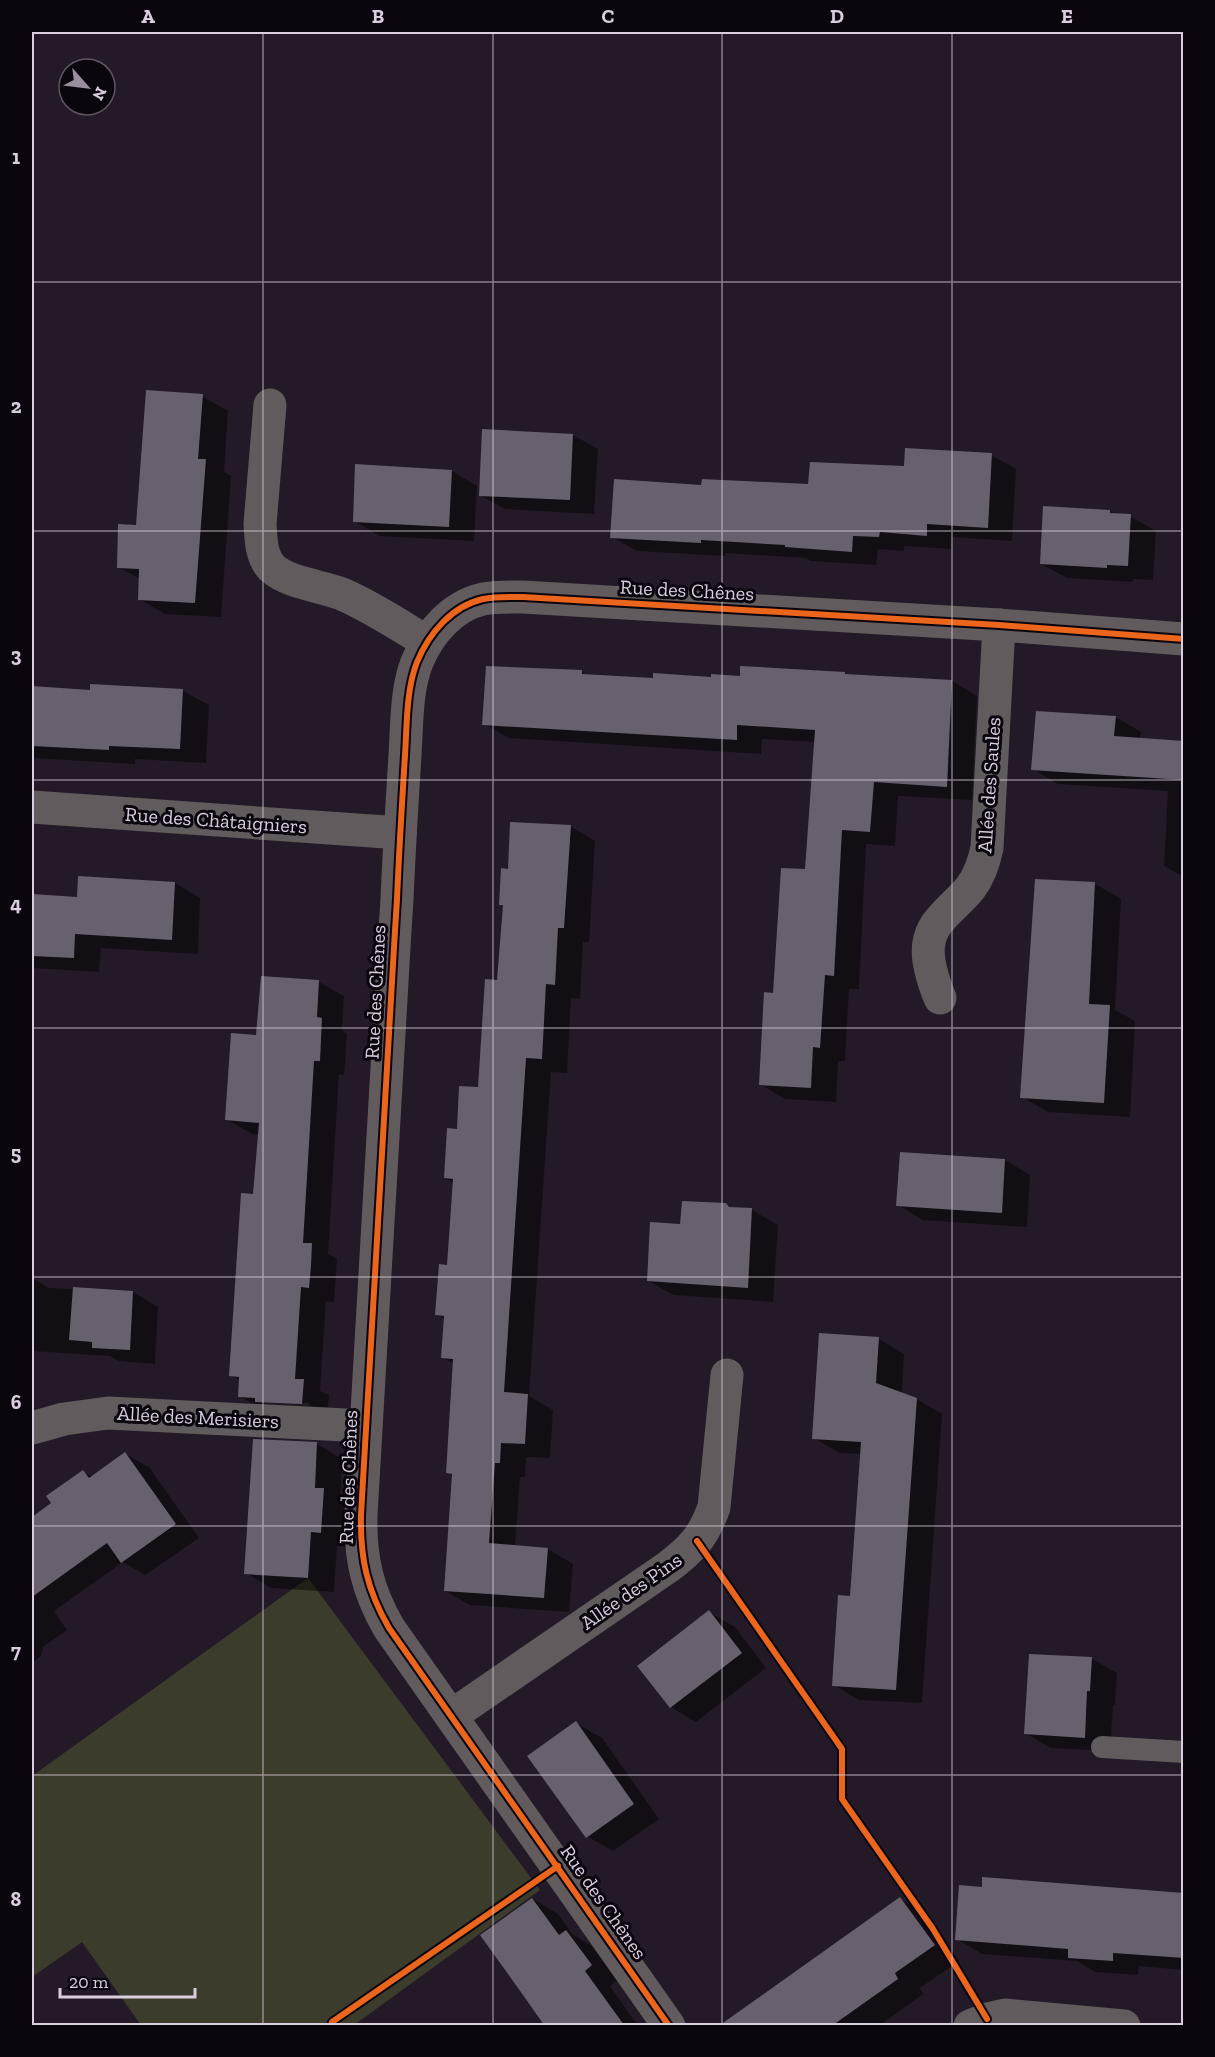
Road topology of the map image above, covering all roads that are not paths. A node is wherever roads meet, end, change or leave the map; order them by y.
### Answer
1 (270, 405) dead end
2 (999, 625) junction
3 (1184, 639) edge
4 (427, 642) junction
5 (32, 807) edge
6 (400, 832) junction
7 (940, 998) dead end
8 (727, 1375) dead end
9 (366, 1426) junction
10 (32, 1428) edge
11 (451, 1716) junction
12 (1102, 1748) dead end
13 (1184, 1752) edge
14 (669, 2025) edge
15 (970, 2025) edge
16 (1124, 2025) edge

1 - 4 street
2 - 3 street, Rue des Chênes
2 - 4 street, Rue des Chênes
2 - 7 street, Allée des Saules
4 - 6 street, Rue des Chênes
5 - 6 street, Rue des Châtaigniers
6 - 9 street, Rue des Chênes
8 - 11 street, Allée des Pins
9 - 10 street, Allée des Merisiers
9 - 11 street, Rue des Chênes
11 - 14 street, Rue des Chênes
12 - 13 lane
15 - 16 street

